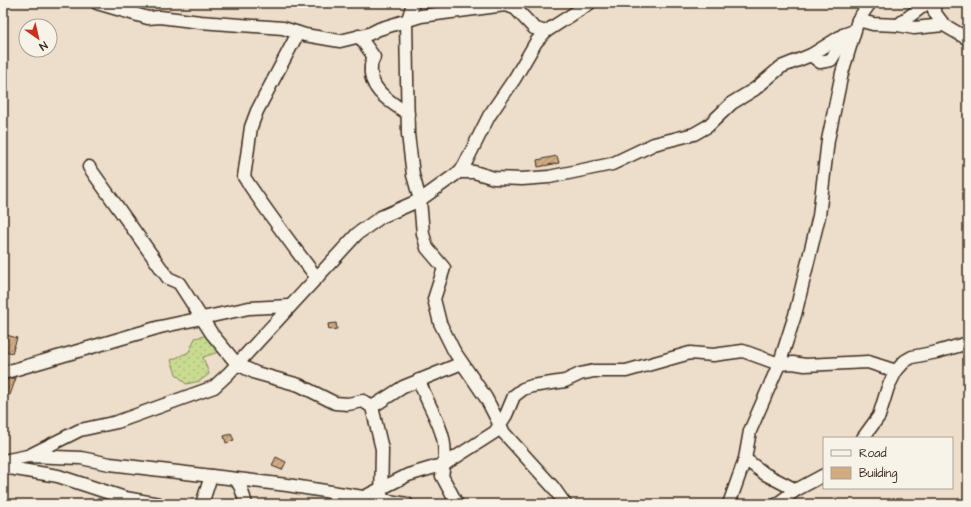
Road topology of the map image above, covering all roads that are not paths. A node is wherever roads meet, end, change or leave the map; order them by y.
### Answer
1 (97, 3) edge
2 (413, 3) edge
3 (590, 3) edge
4 (870, 3) edge
5 (927, 3) edge
6 (932, 3) edge
7 (407, 20) junction
8 (898, 25) junction
9 (944, 25) junction
10 (852, 29) junction
11 (546, 32) junction
12 (298, 33) junction
13 (358, 36) junction
14 (968, 39) edge
15 (408, 114) junction
16 (89, 167) dead end
17 (459, 172) junction
18 (420, 200) junction
19 (317, 278) junction
20 (290, 306) junction
21 (201, 318) junction
22 (968, 343) edge
23 (462, 363) junction
24 (237, 364) junction
25 (779, 364) junction
26 (896, 371) junction
27 (3, 372) edge
28 (419, 380) junction
29 (372, 407) junction
30 (500, 425) junction
31 (864, 437) edge
32 (28, 456) junction
33 (745, 459) junction
34 (3, 461) edge
35 (445, 464) junction
36 (3, 467) edge
37 (211, 476) junction
38 (823, 476) edge
39 (236, 479) junction
40 (796, 490) junction
41 (380, 499) edge
42 (159, 504) edge
43 (202, 504) edge
44 (246, 504) edge
45 (407, 504) edge
46 (457, 504) edge
47 (565, 504) edge
48 (729, 504) edge
49 (777, 504) edge

1 - 12 street
2 - 7 street
3 - 11 street
4 - 10 street
5 - 8 street
6 - 9 street
7 - 11 street
7 - 13 street
7 - 15 street
8 - 9 street
8 - 10 street
9 - 14 street
10 - 17 street
10 - 25 street
11 - 17 street
12 - 13 street
12 - 19 street
13 - 15 street
15 - 18 street
16 - 21 street
17 - 18 street
18 - 19 street
18 - 23 street
19 - 20 street
20 - 21 street
20 - 24 street
21 - 24 street
21 - 27 street
22 - 26 street
23 - 28 street
23 - 30 street
24 - 29 street
24 - 32 street
25 - 26 street
25 - 30 street
25 - 33 street
26 - 31 street
28 - 29 street
28 - 35 street
29 - 41 street
30 - 35 street
30 - 47 street
32 - 34 street
32 - 37 street
33 - 40 street
33 - 48 street
35 - 41 street
35 - 46 street
36 - 42 street
37 - 39 street
37 - 43 street
38 - 40 street
39 - 41 street
39 - 44 street
40 - 49 street
41 - 45 street

